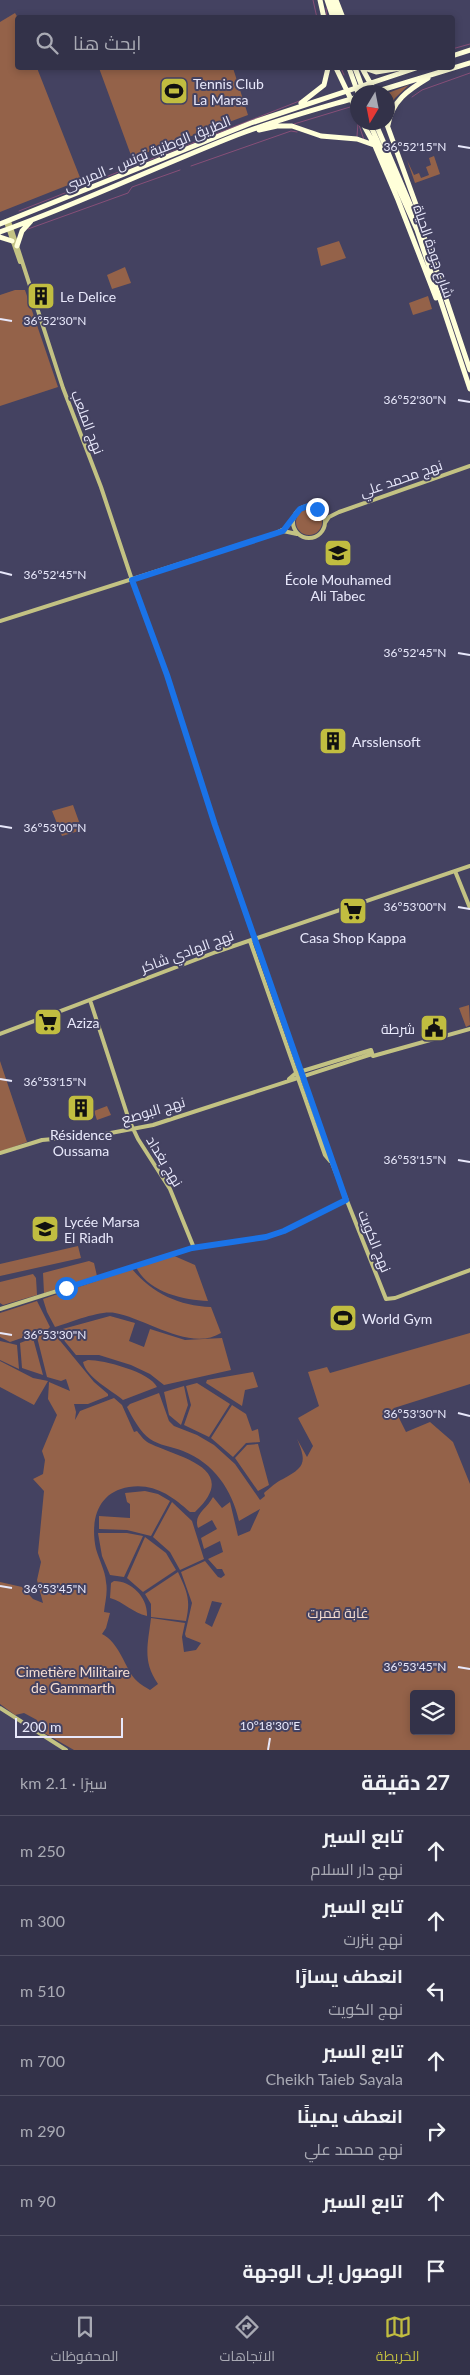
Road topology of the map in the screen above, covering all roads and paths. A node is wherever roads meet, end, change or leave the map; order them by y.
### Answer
1 (320, 0) edge
2 (327, 0) edge
3 (332, 0) edge
4 (336, 0) edge
5 (323, 15) edge
6 (331, 15) edge
7 (337, 15) edge
8 (342, 15) edge
9 (470, 50) edge
10 (455, 55) edge
11 (470, 63) edge
12 (455, 68) edge
13 (328, 70) edge
14 (337, 70) edge
15 (350, 70) edge
16 (356, 70) edge
17 (364, 70) edge
18 (370, 70) edge
19 (388, 70) edge
20 (410, 70) edge
21 (448, 70) edge
22 (450, 70) edge
23 (370, 83) junction
24 (355, 85) edge
25 (361, 85) edge
26 (395, 86) edge
27 (346, 91) junction
28 (350, 100) joint
29 (296, 106) junction
30 (395, 106) edge
31 (366, 130) edge
32 (373, 130) edge
33 (378, 130) edge
34 (387, 130) edge
35 (236, 135) junction
36 (375, 146) junction
37 (390, 161) junction
38 (32, 220) junction
39 (5, 222) edge
40 (10, 228) junction
41 (0, 232) edge
42 (0, 237) edge
43 (12, 241) junction
44 (17, 246) junction
45 (430, 251) junction
46 (24, 271) junction
47 (443, 312) junction
48 (470, 370) edge
49 (470, 390) edge
50 (470, 466) edge
51 (317, 509) junction
52 (339, 512) junction
53 (294, 518) junction
54 (325, 523) junction
55 (283, 531) junction
56 (299, 534) junction
57 (132, 580) junction
58 (0, 621) edge
59 (470, 866) edge
60 (455, 871) junction
61 (470, 908) edge
62 (255, 939) junction
63 (250, 941) junction
64 (90, 1000) junction
65 (470, 1029) edge
66 (0, 1034) edge
67 (298, 1075) junction
68 (134, 1129) junction
69 (0, 1153) edge
70 (346, 1200) junction
71 (194, 1248) junction
72 (470, 1270) edge
73 (0, 1309) edge
74 (0, 1708) edge
75 (66, 1750) edge

1 - 5 highway
2 - 6 highway
3 - 7 highway
4 - 8 highway
9 - 10 highway
11 - 12 highway
13 - 29 highway
14 - 27 highway
15 - 24 highway, bridge
16 - 25 highway, bridge
17 - 23 highway
18 - 19 highway
20 - 23 highway, الطريق الوطنية تونس - المرسى
21 - 26 highway
22 - 30 highway
23 - 27 highway, الطريق الوطنية تونس - المرسى
27 - 28 highway
27 - 29 highway, الطريق الوطنية تونس - المرسى
28 - 35 highway, الطريق الوطنية تونس - المرسى
29 - 39 highway, الطريق الوطنية تونس - المرسى
31 - 36 highway
32 - 37 highway, شارع جودة الحياة
33 - 37 highway, شارع جودة الحياة
34 - 45 highway
35 - 36 highway
35 - 38 highway, الطريق الوطنية تونس - المرسى
36 - 47 highway
37 - 45 highway, شارع جودة الحياة
37 - 47 highway, شارع جودة الحياة
38 - 40 highway, الطريق الوطنية تونس - المرسى
38 - 44 highway
39 - 40 street, نهج الملعب
40 - 41 highway, الطريق الوطنية تونس - المرسى
40 - 43 street, نهج الملعب
40 - 44 street, نهج الملعب
42 - 43 highway
43 - 46 street, نهج الملعب
44 - 46 street, نهج الملعب
45 - 48 highway, شارع جودة الحياة
46 - 57 street, نهج الملعب
47 - 49 highway, شارع جودة الحياة
50 - 52 street, نهج محمد علي
51 - 52 street
51 - 53 street
51 - 54 street
52 - 54 street
53 - 55 street
53 - 56 street
54 - 56 street
55 - 56 street
55 - 57 street
57 - 58 street
57 - 62 street, نهج الملعب
59 - 60 street, نهج الهادي شاكر
60 - 61 street
60 - 62 street, نهج الهادي شاكر
62 - 63 street, نهج الهادي شاكر
62 - 67 street, نهج الكويت
63 - 64 street, نهج الهادي شاكر
63 - 67 street, نهج الكويت
64 - 66 street, نهج الهادي شاكر
64 - 68 street, نهج بغداد
65 - 67 street, نهج البوصع
67 - 68 street, نهج البوصع
67 - 70 street, نهج الكويت
68 - 69 street, نهج البوصع
68 - 71 street, نهج بغداد
70 - 71 street
70 - 72 street, نهج الكويت
71 - 73 street
74 - 75 street

